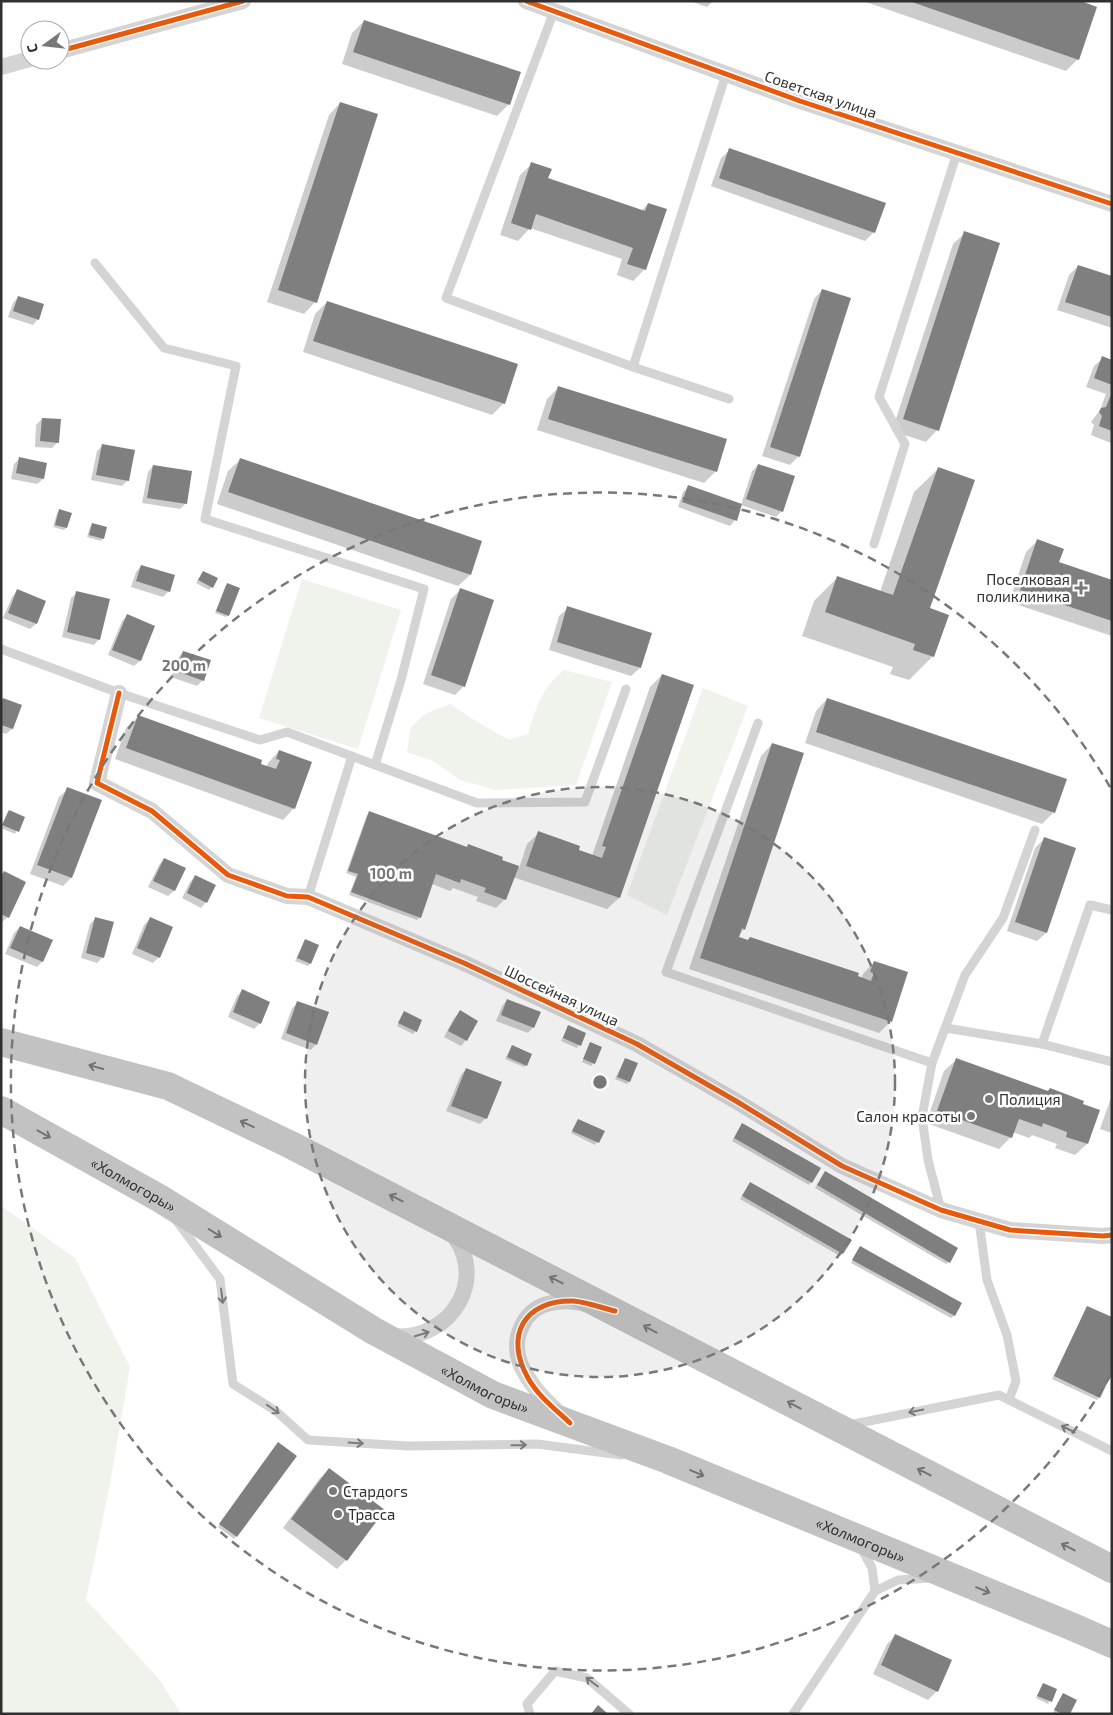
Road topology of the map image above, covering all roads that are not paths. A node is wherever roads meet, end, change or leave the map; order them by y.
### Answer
1 (243, 1) edge
2 (526, 1) edge
3 (554, 12) junction
4 (70, 48) edge
5 (20, 62) edge
6 (1, 67) edge
7 (726, 74) junction
8 (957, 153) junction
9 (1112, 204) edge
10 (95, 263) dead end
11 (633, 367) junction
12 (729, 399) dead end
13 (874, 544) dead end
14 (1, 649) edge
15 (626, 689) dead end
16 (119, 693) junction
17 (758, 723) dead end
18 (352, 756) junction
19 (375, 765) junction
20 (1035, 830) dead end
21 (308, 897) junction
22 (1112, 910) edge
23 (946, 1028) junction
24 (1, 1042) edge
25 (1042, 1044) junction
26 (1112, 1062) edge
27 (932, 1063) junction
28 (1, 1110) edge
29 (159, 1198) junction
30 (941, 1210) junction
31 (430, 1216) junction
32 (979, 1221) junction
33 (1112, 1235) edge
34 (615, 1311) junction
35 (374, 1331) junction
36 (1009, 1400) junction
37 (570, 1423) junction
38 (838, 1427) junction
39 (1112, 1451) edge
40 (668, 1460) junction
41 (856, 1539) junction
42 (1112, 1569) edge
43 (950, 1577) junction
44 (874, 1591) junction
45 (1112, 1644) edge
46 (530, 1714) edge
47 (629, 1714) edge
48 (793, 1714) edge

1 - 4 street
2 - 3 street, Советская улица
3 - 7 street, Советская улица
3 - 11 lane
5 - 6 street
7 - 8 street, Советская улица
7 - 11 lane
8 - 9 street, Советская улица
8 - 13 lane
10 - 19 lane
11 - 12 lane
14 - 16 lane
15 - 19 lane
16 - 18 lane
16 - 21 street, Шоссейная улица
17 - 27 lane
18 - 19 lane
18 - 21 lane
20 - 23 lane
21 - 30 street, Шоссейная улица
22 - 25 lane
23 - 25 lane
23 - 27 lane
31 -> 24 highway
25 - 26 lane
27 - 30 lane
28 -> 29 highway, «Холмогоры»
29 -> 35 highway, «Холмогоры»
29 -> 40 lane
30 - 32 street, Шоссейная улица
34 -> 31 highway
35 -> 31 street
32 - 33 street, Шоссейная улица
32 - 36 lane
34 - 37 street
38 -> 34 highway
35 - 37 highway, «Холмогоры»
36 -> 38 lane
39 -> 36 lane
37 - 40 highway, «Холмогоры»
42 -> 38 highway
40 -> 41 highway, «Холмогоры»
41 - 43 highway, «Холмогоры»
41 - 44 lane
43 - 44 lane
43 -> 45 highway, «Холмогоры»
44 - 48 lane
47 -> 46 lane

